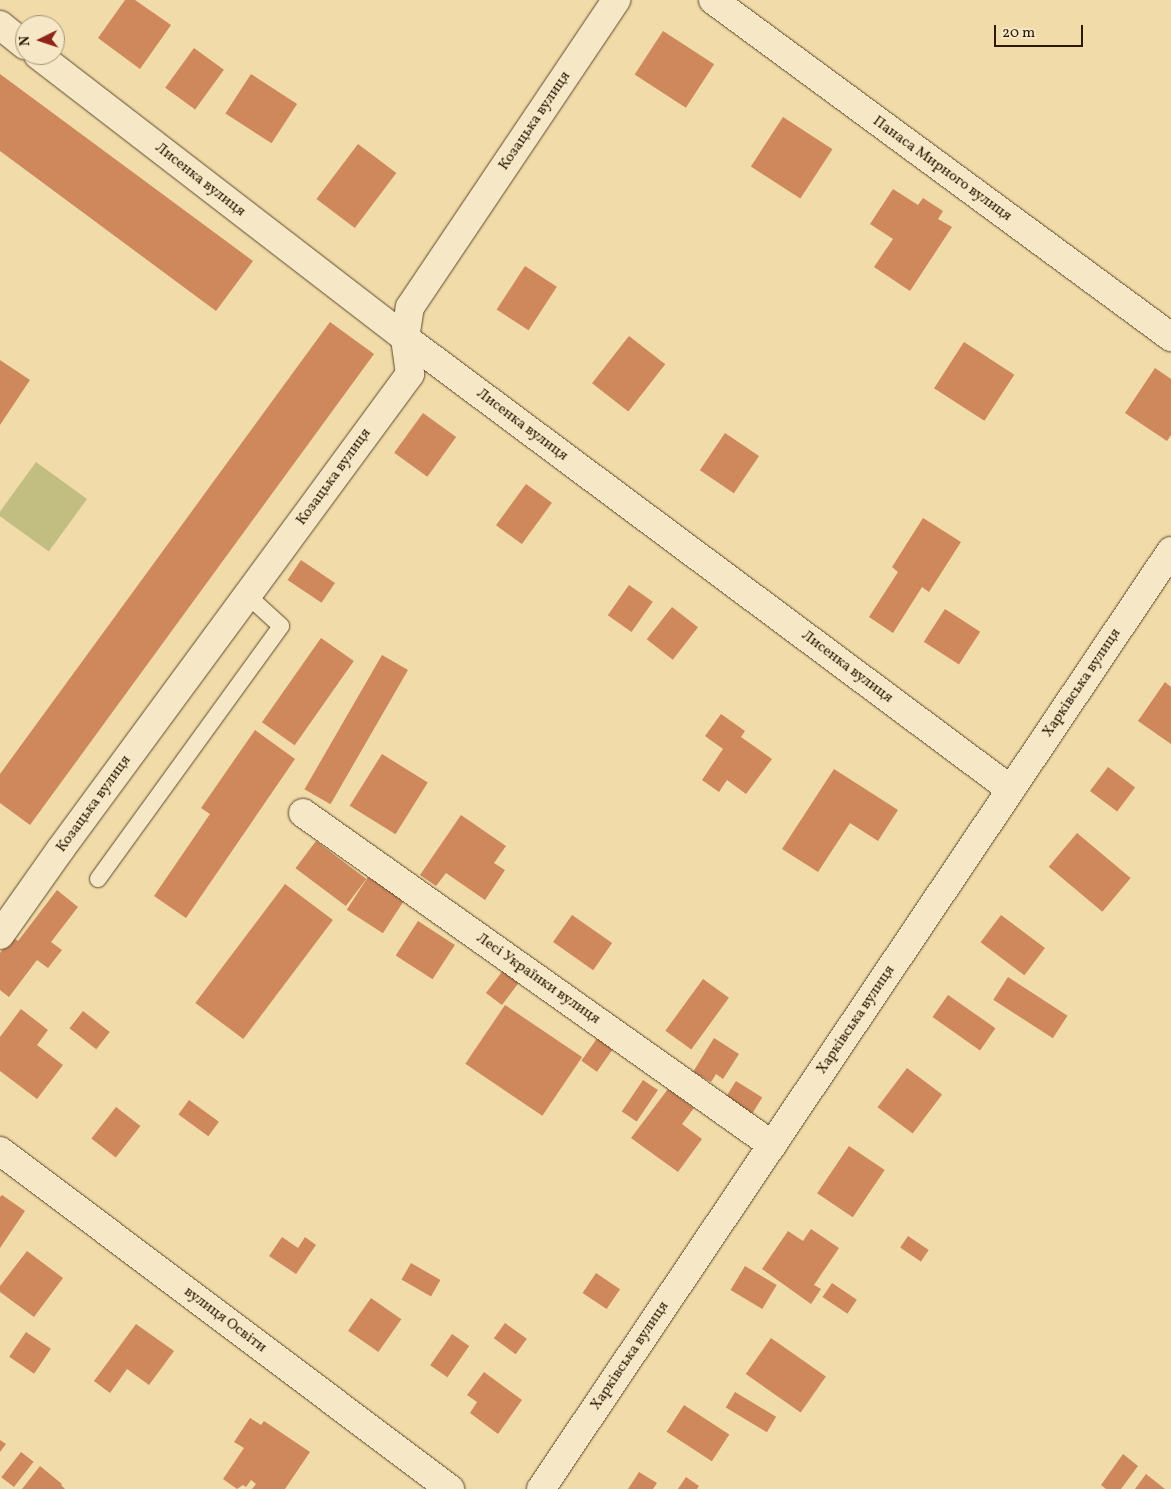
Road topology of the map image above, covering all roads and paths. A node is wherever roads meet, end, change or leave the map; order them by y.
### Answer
1 (616, 0) edge
2 (713, 0) edge
3 (0, 26) edge
4 (15, 37) edge
5 (51, 65) edge
6 (1171, 337) edge
7 (405, 338) junction
8 (1171, 551) edge
9 (247, 595) junction
10 (1010, 789) junction
11 (303, 814) dead end
12 (98, 879) dead end
13 (0, 935) edge
14 (772, 1145) junction
15 (0, 1151) edge
16 (450, 1489) edge
17 (541, 1489) edge

1 - 7 street, Козацька вулиця
2 - 6 street, Панаса Мирного вулиця
3 - 4 street
5 - 7 street, Лисенка вулиця
7 - 9 street, Козацька вулиця
7 - 10 street, Лисенка вулиця
8 - 10 street, Харківська вулиця
9 - 12 lane
9 - 13 street, Козацька вулиця
10 - 14 street, Харківська вулиця
11 - 14 street, Лесі Українки вулиця
14 - 17 street, Харківська вулиця
15 - 16 street, вулиця Освіти

